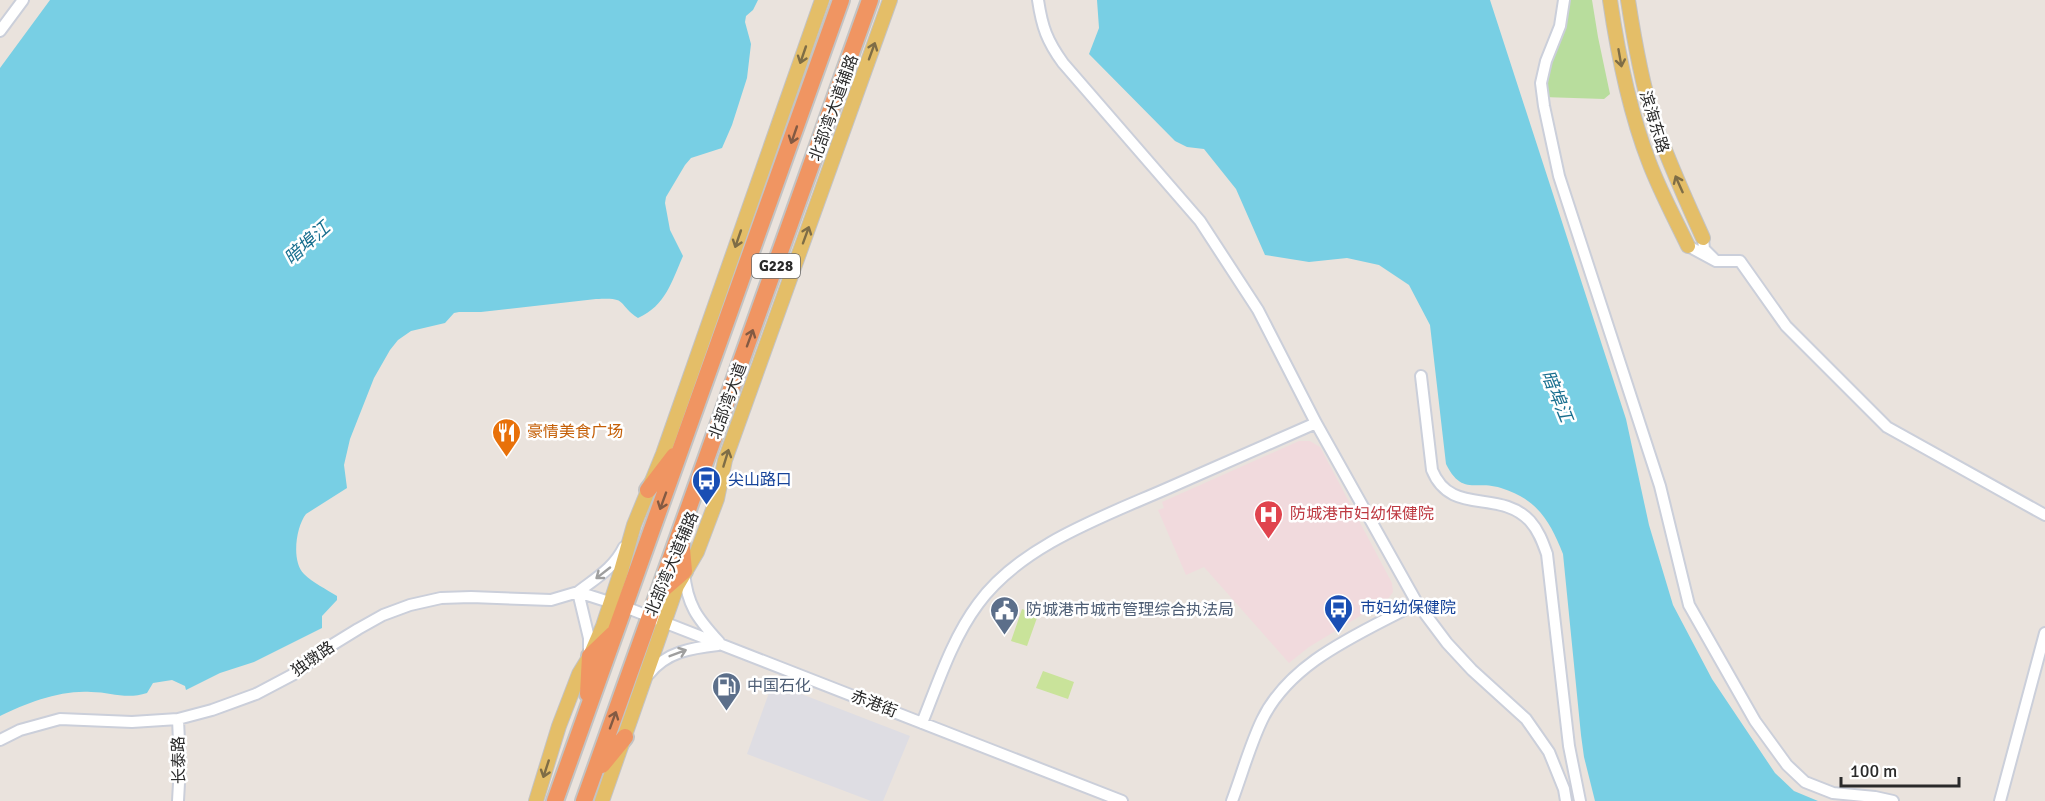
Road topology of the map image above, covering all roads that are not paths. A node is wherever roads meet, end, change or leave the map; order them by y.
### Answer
1 (23, 0) edge
2 (822, 0) edge
3 (841, 0) edge
4 (870, 0) edge
5 (890, 0) edge
6 (1038, 0) edge
7 (1564, 0) edge
8 (1610, 0) edge
9 (1628, 0) edge
10 (0, 31) edge
11 (1703, 238) joint
12 (1688, 246) joint
13 (1716, 261) junction
14 (1421, 376) dead end
15 (1316, 423) junction
16 (682, 446) junction
17 (648, 490) junction
18 (2045, 515) edge
19 (634, 525) junction
20 (681, 531) junction
21 (684, 571) junction
22 (578, 592) junction
23 (659, 593) junction
24 (1417, 603) junction
25 (618, 604) junction
26 (658, 619) junction
27 (616, 631) junction
28 (2045, 633) edge
29 (721, 644) junction
30 (590, 656) junction
31 (645, 681) junction
32 (588, 711) junction
33 (178, 719) junction
34 (922, 723) junction
35 (625, 737) junction
36 (0, 740) edge
37 (594, 775) junction
38 (178, 801) edge
39 (536, 801) edge
40 (555, 801) edge
41 (584, 801) edge
42 (602, 801) edge
43 (1122, 801) edge
44 (1232, 801) edge
45 (1566, 801) edge
46 (1580, 801) edge
47 (1893, 801) edge
48 (2000, 801) edge

1 - 10 street
2 -> 17 main road
3 -> 16 highway, 北部湾大道 / G228
20 -> 4 highway, 北部湾大道 / G228
21 -> 5 main road, 北部湾大道辅路
6 - 15 street
7 - 47 street
8 -> 12 main road, 滨海东路
11 -> 9 main road, 滨海东路
11 - 13 street
12 - 13 street
13 - 18 street
14 - 46 street
15 - 24 street
15 - 34 street
16 - 17 highway
16 -> 25 highway, 北部湾大道 / G228
17 - 19 main road
19 -> 22 street
19 - 25 main road
20 - 21 highway
20 - 23 highway, 北部湾大道 / G228
21 - 23 highway
21 - 26 main road, 北部湾大道辅路
21 - 29 street
22 - 25 street
22 - 30 street
22 - 33 street, 独墩路
23 - 26 highway, 北部湾大道 / G228
24 - 44 street
24 - 45 street
25 - 26 street, 赤港街
25 - 27 highway, 北部湾大道 / G228
25 - 30 main road
26 - 29 street, 赤港街
26 - 31 main road, 北部湾大道辅路
37 -> 26 highway, 北部湾大道 / G228
27 - 30 highway
27 - 32 highway, 北部湾大道 / G228
28 - 48 street
31 -> 29 street
29 - 34 street, 赤港街
30 - 32 highway
30 -> 39 main road
31 - 35 main road, 北部湾大道辅路
32 - 40 highway, 北部湾大道 / G228
33 - 36 street, 独墩路
33 - 38 street, 长泰路
34 - 43 street, 赤港街
35 - 37 highway
35 - 42 main road, 北部湾大道辅路
37 - 41 highway, 北部湾大道 / G228

